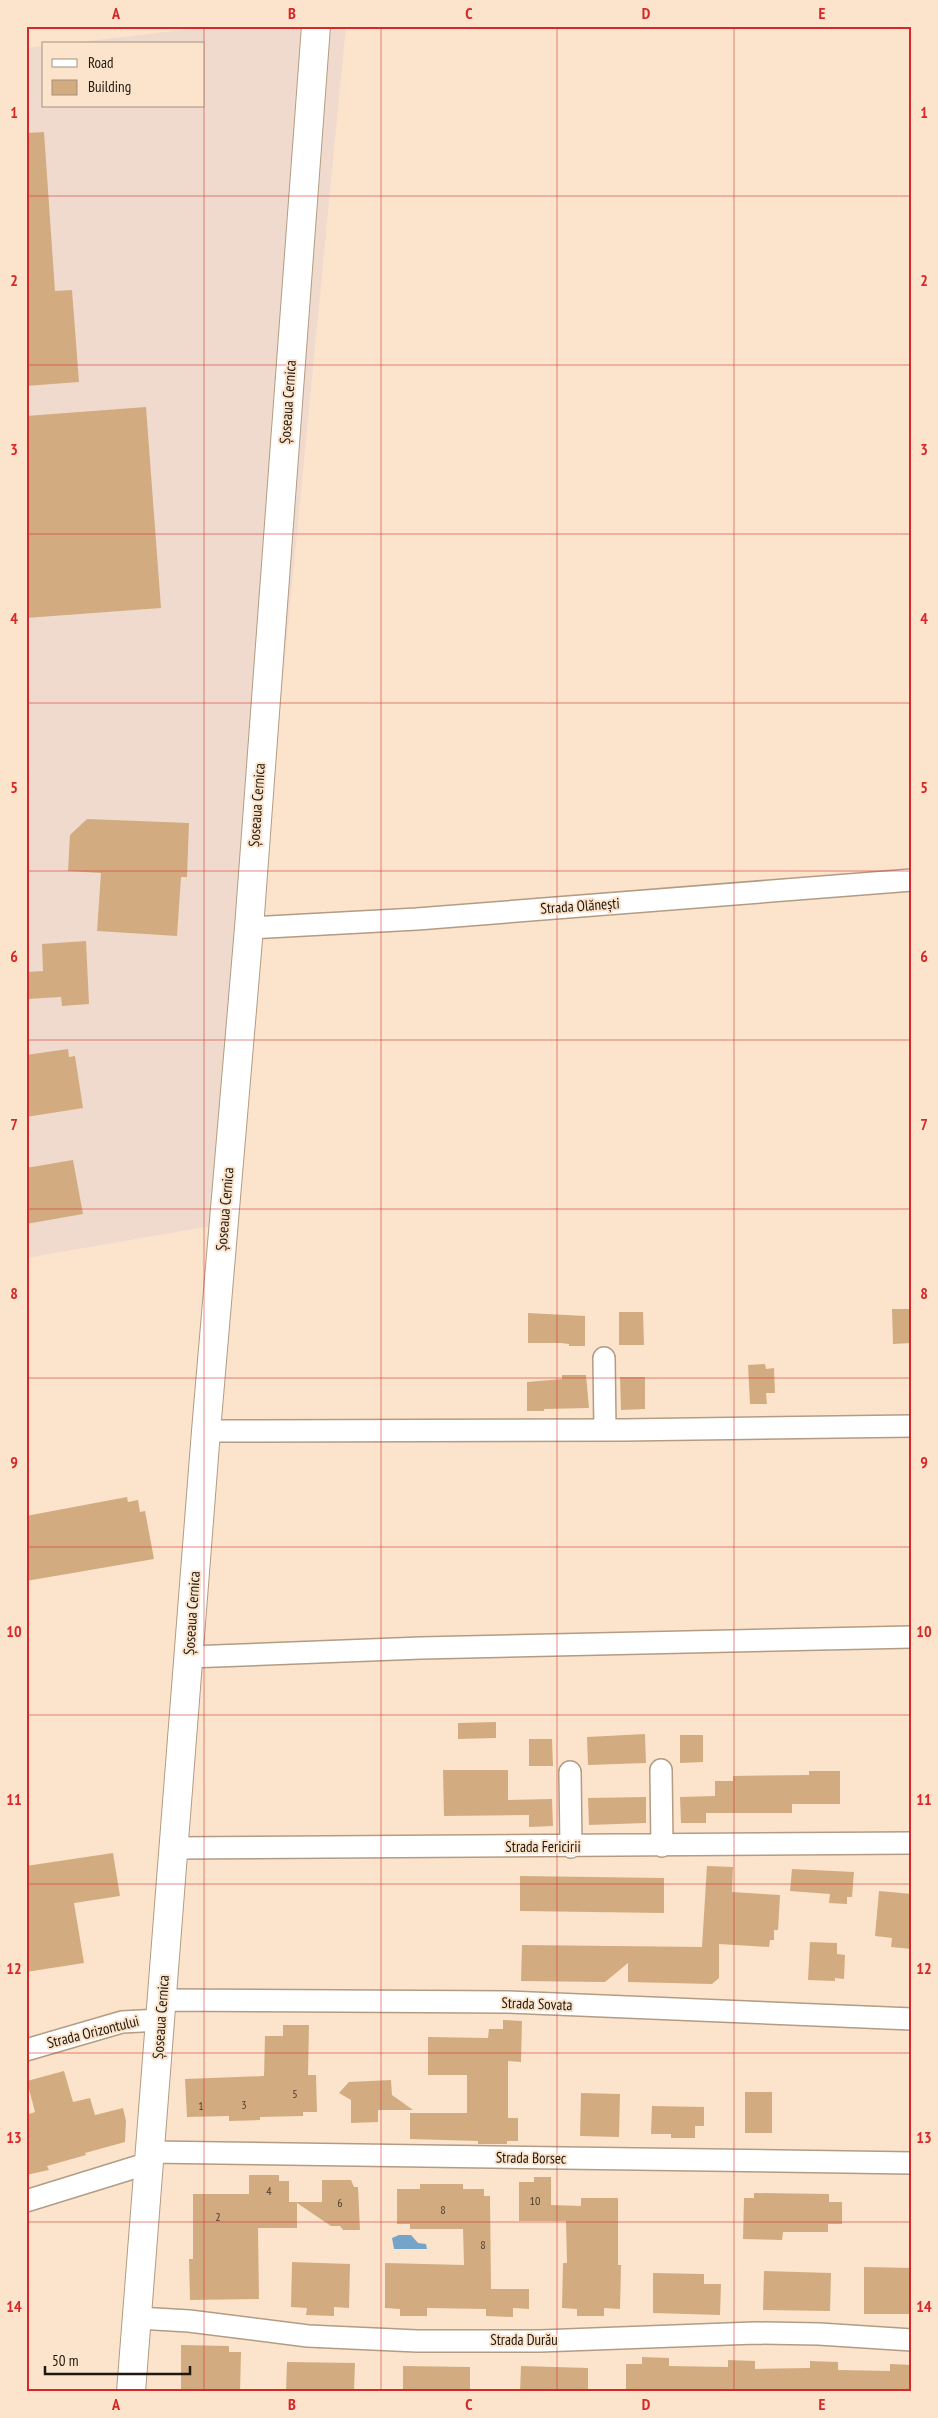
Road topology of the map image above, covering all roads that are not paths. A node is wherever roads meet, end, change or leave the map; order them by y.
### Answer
1 (316, 26) edge
2 (912, 880) edge
3 (249, 928) junction
4 (604, 1358) dead end
5 (912, 1426) edge
6 (605, 1430) junction
7 (206, 1431) junction
8 (912, 1637) edge
9 (189, 1657) junction
10 (661, 1770) dead end
11 (570, 1772) dead end
12 (912, 1843) edge
13 (662, 1846) junction
14 (571, 1847) junction
15 (174, 1848) junction
16 (161, 2010) junction
17 (912, 2019) edge
18 (26, 2050) edge
19 (150, 2158) junction
20 (912, 2163) edge
21 (26, 2201) edge
22 (138, 2318) junction
23 (912, 2340) edge
24 (131, 2392) edge

1 - 3 street, Șoseaua Cernica
2 - 3 street, Strada Olănești
3 - 7 street, Șoseaua Cernica
4 - 6 street
5 - 6 street
6 - 7 street
7 - 9 street, Șoseaua Cernica
8 - 9 street
9 - 15 street, Șoseaua Cernica
10 - 13 street
11 - 14 street
12 - 13 street, Strada Fericirii
13 - 14 street, Strada Fericirii
14 - 15 street, Strada Fericirii
15 - 16 street, Șoseaua Cernica
16 - 17 street, Strada Sovata
16 - 18 street, Strada Orizontului
16 - 19 street, Șoseaua Cernica
19 - 20 street, Strada Borsec
19 - 21 street, Strada Borsec
19 - 22 street, Șoseaua Cernica
22 - 23 street, Strada Durău
22 - 24 street, Șoseaua Cernica

